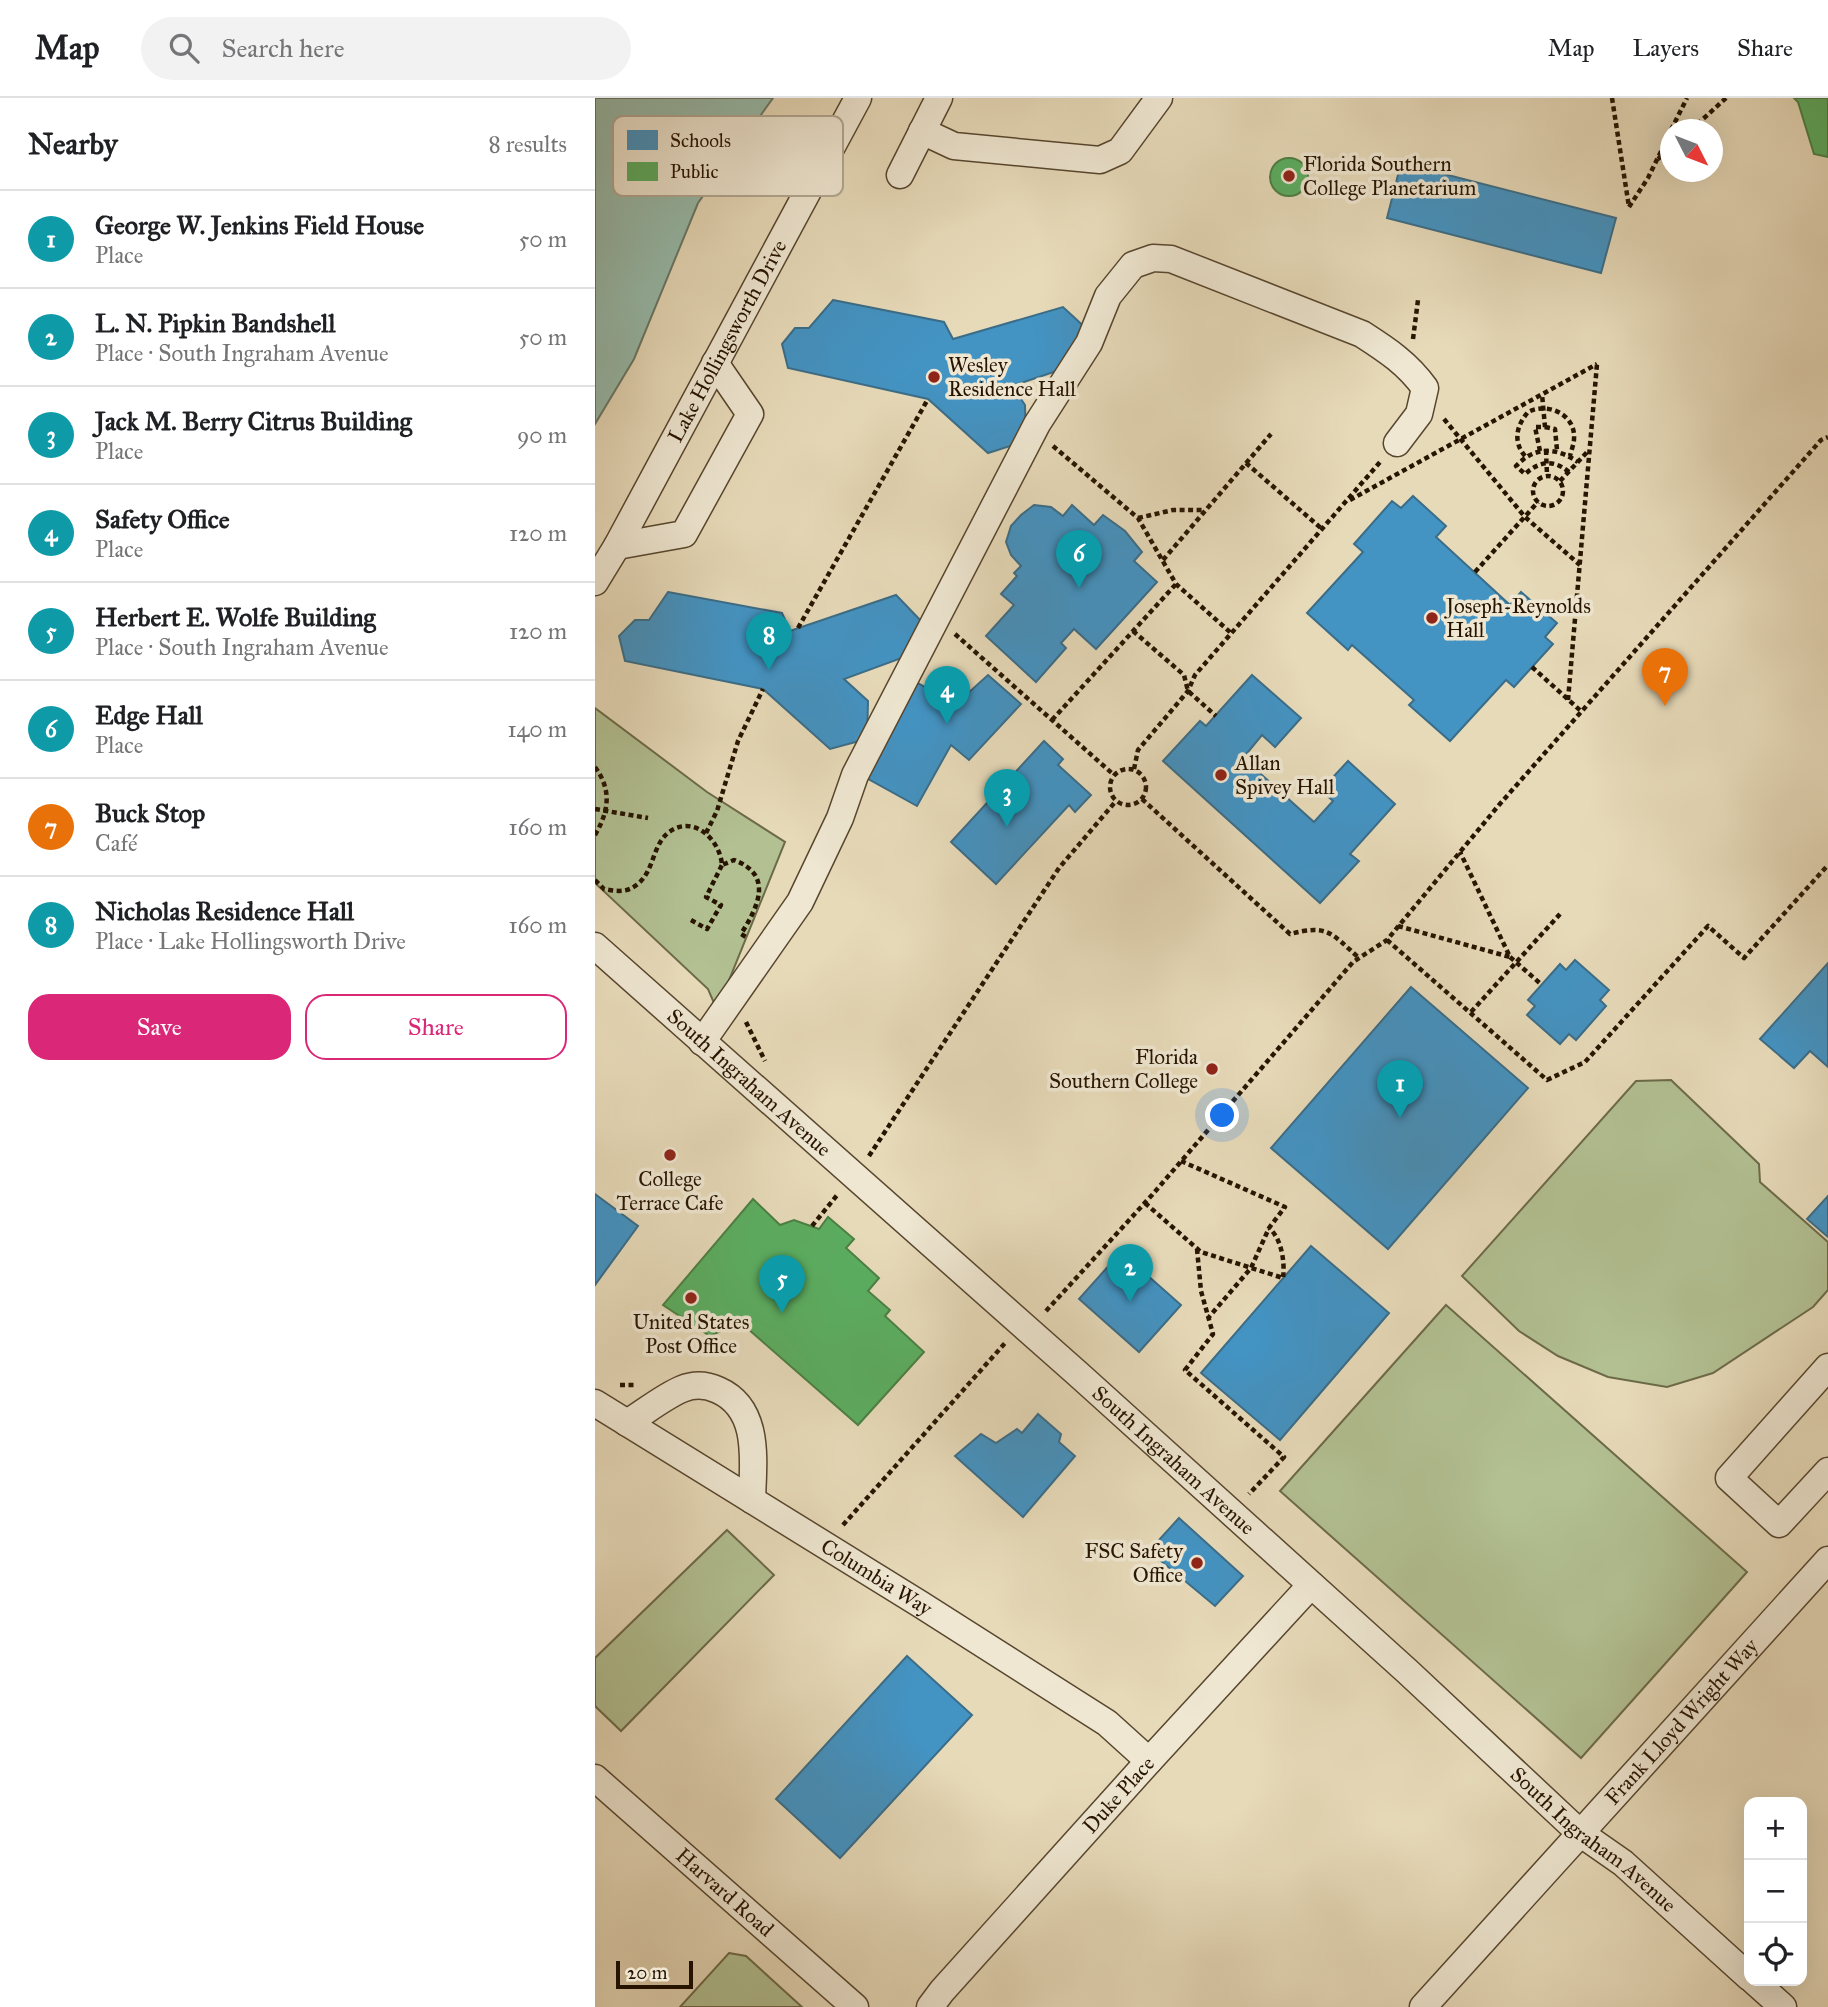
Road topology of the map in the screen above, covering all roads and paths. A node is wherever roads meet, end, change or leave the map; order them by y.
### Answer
1 (858, 98) edge
2 (939, 98) edge
3 (1159, 98) edge
4 (1612, 98) edge
5 (1687, 98) edge
6 (1726, 98) edge
7 (1676, 119) edge
8 (1703, 119) edge
9 (843, 126) edge
10 (922, 131) junction
11 (1660, 153) edge
12 (1660, 158) edge
13 (1656, 161) junction
14 (900, 175) dead end
15 (805, 196) edge
16 (1418, 300) dead end
17 (715, 363) junction
18 (1409, 368) junction
19 (1423, 394) junction
20 (1542, 394) junction
21 (928, 399) dead end
22 (1543, 408) junction
23 (1545, 426) junction
24 (1034, 430) junction
25 (1271, 434) dead end
26 (1828, 437) edge
27 (1461, 439) junction
28 (1397, 443) joint
29 (1590, 449) junction
30 (1543, 450) junction
31 (1557, 450) junction
32 (1525, 456) junction
33 (1570, 456) junction
34 (1578, 462) junction
35 (1246, 463) junction
36 (1547, 463) junction
37 (1569, 472) junction
38 (1547, 475) junction
39 (1560, 481) junction
40 (1538, 502) junction
41 (1344, 503) junction
42 (1206, 510) junction
43 (1525, 517) junction
44 (1138, 518) junction
45 (1322, 529) junction
46 (617, 546) junction
47 (1163, 560) junction
48 (1580, 565) junction
49 (1475, 572) dead end
50 (595, 582) edge
51 (1176, 584) junction
52 (936, 616) junction
53 (798, 628) dead end
54 (1133, 631) junction
55 (1231, 634) junction
56 (1532, 667) dead end
57 (763, 689) dead end
58 (1188, 691) junction
59 (1568, 700) junction
60 (1582, 712) junction
61 (1216, 716) dead end
62 (1052, 720) junction
63 (595, 767) edge
64 (1133, 769) junction
65 (1114, 775) junction
66 (1142, 799) junction
67 (1116, 801) junction
68 (595, 809) edge
69 (606, 810) junction
70 (648, 818) dead end
71 (706, 833) junction
72 (595, 835) edge
73 (1460, 852) junction
74 (722, 864) junction
75 (1828, 865) edge
76 (595, 880) edge
77 (1560, 914) dead end
78 (691, 920) dead end
79 (1398, 926) junction
80 (1387, 940) junction
81 (595, 946) edge
82 (766, 949) junction
83 (1510, 957) junction
84 (1359, 958) junction
85 (1516, 963) junction
86 (1542, 985) dead end
87 (1471, 1012) junction
88 (745, 1021) dead end
89 (702, 1042) junction
90 (768, 1065) dead end
91 (868, 1156) dead end
92 (1181, 1161) junction
93 (840, 1192) dead end
94 (1145, 1203) junction
95 (812, 1226) dead end
96 (1269, 1228) junction
97 (1196, 1249) junction
98 (1251, 1268) junction
99 (1043, 1314) dead end
100 (1209, 1317) junction
101 (1007, 1341) dead end
102 (1828, 1367) edge
103 (595, 1403) edge
104 (627, 1423) junction
105 (1828, 1471) edge
106 (1246, 1497) dead end
107 (752, 1500) junction
108 (843, 1525) dead end
109 (1828, 1560) edge
110 (1311, 1585) junction
111 (1149, 1761) junction
112 (595, 1778) edge
113 (1580, 1833) junction
114 (1744, 1972) edge
115 (1760, 1986) edge
116 (855, 2007) edge
117 (930, 2007) edge
118 (1423, 2007) edge
119 (1783, 2007) edge

1 - 9 street, Lake Hollingsworth Drive
2 - 10 street
3 - 10 street
4 - 13 path
5 - 7 path
6 - 8 path
10 - 14 street
11 - 13 path
12 - 13 path
15 - 17 street, Lake Hollingsworth Drive
16 - 18 path
17 - 46 street, Lake Hollingsworth Drive
17 - 46 street
18 - 19 street
18 - 24 street
19 - 27 path
19 - 28 street
20 - 22 path
20 - 27 path
20 - 29 path
21 - 53 path
22 - 23 path
22 - 32 path
22 - 33 path
23 - 30 path
23 - 31 path
24 - 44 path
24 - 52 street
25 - 35 path
26 - 60 path
27 - 41 path
27 - 43 path
28 - 41 path
29 - 34 path
29 - 48 path
30 - 31 path
30 - 32 path
30 - 36 path
31 - 33 path
32 - 36 path
33 - 34 path
34 - 37 path
35 - 42 path
35 - 45 path
36 - 37 path
36 - 38 path
37 - 39 path
38 - 39 path
38 - 40 path
39 - 40 path
40 - 43 path
41 - 45 path
42 - 44 path
42 - 47 path
43 - 48 path
43 - 49 path
44 - 47 path
45 - 55 path
46 - 50 street, Lake Hollingsworth Drive
47 - 51 path
48 - 59 path
51 - 54 path
51 - 55 path
52 - 62 path
52 - 82 street
54 - 58 path
54 - 62 path
55 - 58 path
56 - 59 path
57 - 71 path
58 - 61 path
58 - 64 path
59 - 60 path
60 - 73 path
62 - 65 path
63 - 69 path
64 - 65 path
64 - 66 path
65 - 67 path
66 - 67 path
66 - 84 path
67 - 91 path
68 - 69 path
69 - 70 path
69 - 72 path
71 - 74 path
71 - 76 path
73 - 79 path
73 - 83 path
74 - 78 path
74 - 82 path
75 - 87 path
77 - 85 path
79 - 80 path
79 - 83 path
80 - 84 path
80 - 87 path
81 - 89 street, South Ingraham Avenue
82 - 89 street
83 - 85 path
84 - 92 path
85 - 86 path
85 - 87 path
88 - 90 path
89 - 110 street, South Ingraham Avenue
92 - 94 path
92 - 96 path
93 - 95 path
94 - 97 path
94 - 99 path
96 - 98 path
96 - 98 path
97 - 98 path
97 - 100 path
98 - 100 path
100 - 106 path
101 - 108 path
102 - 105 street
103 - 104 street, Columbia Way
104 - 107 street, Columbia Way
104 - 107 street
107 - 111 street, Columbia Way
109 - 113 street, Frank Lloyd Wright Way
110 - 111 street, Duke Place
110 - 113 street, South Ingraham Avenue
111 - 117 street, Duke Place
112 - 116 street, Harvard Road
113 - 114 street, South Ingraham Avenue
113 - 118 street, Frank Lloyd Wright Way
115 - 119 street

